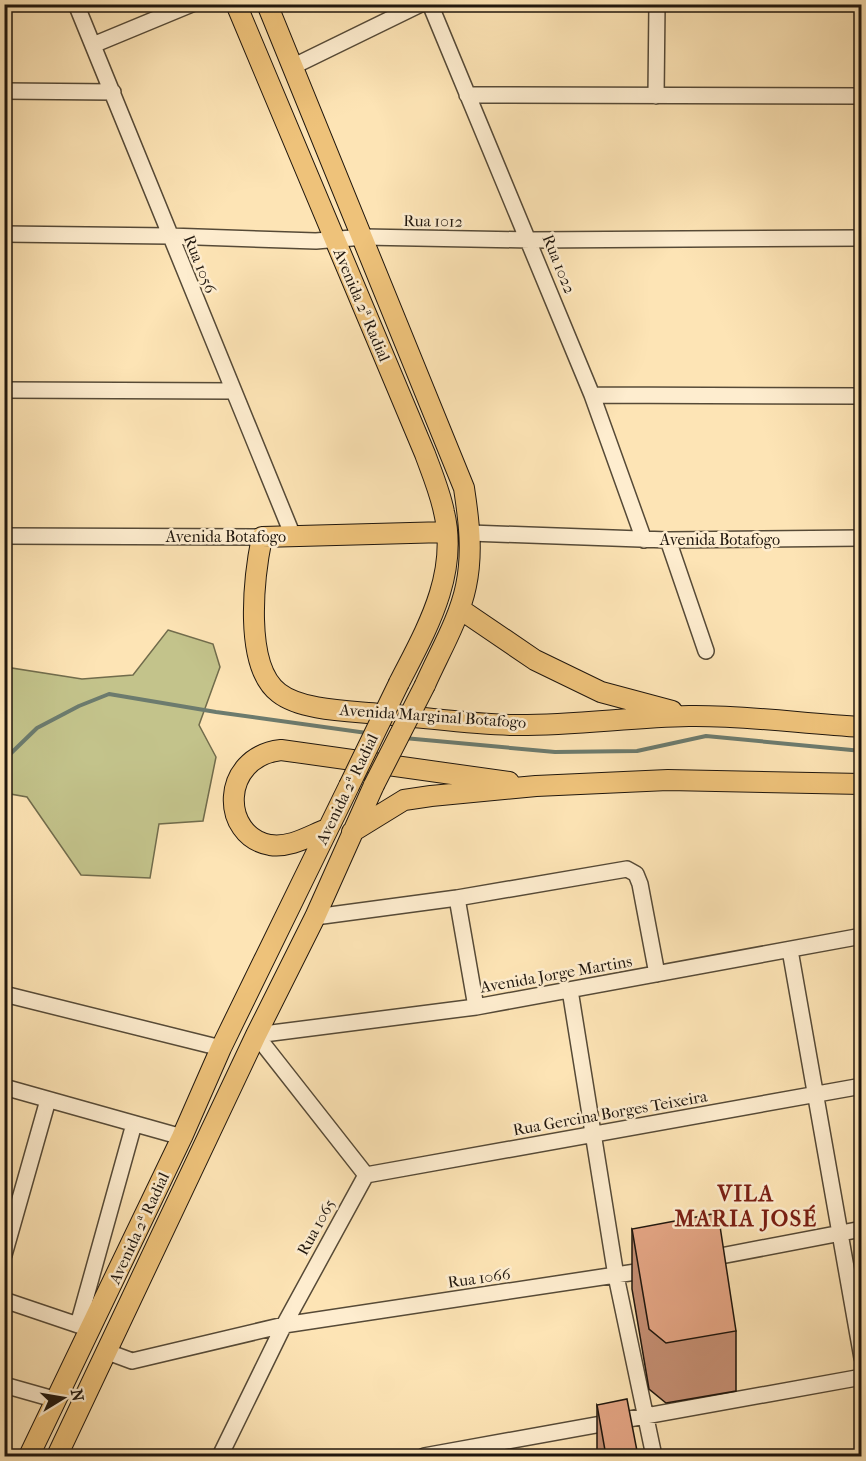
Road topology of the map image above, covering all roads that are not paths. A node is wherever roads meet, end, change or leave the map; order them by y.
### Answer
1 (76, 4) edge
2 (192, 4) edge
3 (236, 4) edge
4 (267, 4) edge
5 (421, 4) edge
6 (430, 4) edge
7 (657, 4) edge
8 (93, 45) junction
9 (294, 66) junction
10 (4, 90) edge
11 (113, 92) junction
12 (467, 94) junction
13 (656, 96) junction
14 (861, 96) edge
15 (4, 234) edge
16 (170, 236) junction
17 (364, 237) junction
18 (861, 238) edge
19 (334, 240) junction
20 (530, 240) junction
21 (351, 279) junction
22 (4, 390) edge
23 (233, 391) junction
24 (592, 395) junction
25 (861, 396) edge
26 (447, 532) junction
27 (470, 533) junction
28 (4, 536) edge
29 (293, 536) junction
30 (262, 537) junction
31 (861, 538) edge
32 (644, 540) junction
33 (668, 540) junction
34 (460, 609) junction
35 (706, 651) dead end
36 (691, 716) junction
37 (861, 727) edge
38 (861, 784) edge
39 (536, 786) junction
40 (327, 829) junction
41 (352, 832) junction
42 (457, 898) junction
43 (315, 917) junction
44 (861, 936) edge
45 (790, 950) junction
46 (261, 967) junction
47 (657, 974) junction
48 (570, 990) junction
49 (4, 994) edge
50 (476, 1007) junction
51 (256, 1035) junction
52 (221, 1048) junction
53 (861, 1086) edge
54 (4, 1087) edge
55 (816, 1094) junction
56 (48, 1100) junction
57 (134, 1125) junction
58 (592, 1135) junction
59 (182, 1137) junction
60 (366, 1175) junction
61 (861, 1229) edge
62 (839, 1232) junction
63 (4, 1255) edge
64 (687, 1262) edge
65 (663, 1267) edge
66 (616, 1276) junction
67 (4, 1300) edge
68 (86, 1325) junction
69 (284, 1325) junction
70 (105, 1351) junction
71 (861, 1358) edge
72 (861, 1377) edge
73 (4, 1384) edge
74 (57, 1400) junction
75 (646, 1417) junction
76 (29, 1456) edge
77 (57, 1456) edge
78 (220, 1456) edge
79 (424, 1456) edge
80 (654, 1456) edge

1 - 8 street, Rua 1056
2 - 8 street
3 - 19 main road, Avenida 2ª Radial
4 - 9 main road, Avenida 2ª Radial
5 - 9 street
6 - 12 street, Rua 1022
7 - 13 street
8 - 11 street, Rua 1056
9 - 17 main road, Avenida 2ª Radial
10 - 11 street
11 - 16 street, Rua 1056
12 - 13 street
12 - 20 street, Rua 1022
13 - 14 street
15 - 16 street, Rua 1012
16 - 19 street, Rua 1012
16 - 23 street, Rua 1056
17 - 19 street, Rua 1012
17 - 20 street, Rua 1012
17 - 21 main road
17 - 27 main road, Avenida 2ª Radial
18 - 20 street, Rua 1012
19 - 21 main road, Avenida 2ª Radial
20 - 24 street, Rua 1022
21 - 26 main road, Avenida 2ª Radial
22 - 23 street
23 - 29 street, Rua 1056
24 - 25 street
24 - 32 street, Rua 1022
26 - 29 main road, Avenida Botafogo
26 - 40 main road, Avenida 2ª Radial, bridge
27 - 32 street, Avenida Botafogo
27 - 34 main road, Avenida 2ª Radial
28 - 30 street, Avenida Botafogo
29 - 30 main road, Avenida Botafogo
30 - 36 main road, Avenida Marginal Botafogo
31 - 33 street, Avenida Botafogo
32 - 33 street, Avenida Botafogo
33 - 35 street
34 - 36 main road
34 - 41 main road, Avenida 2ª Radial, bridge
36 - 37 main road, Avenida Marginal Botafogo
38 - 39 main road
39 - 40 main road
39 - 41 main road
40 - 46 main road, Avenida 2ª Radial
41 - 43 main road, Avenida 2ª Radial
42 - 43 street
42 - 47 street
42 - 50 street
43 - 51 main road, Avenida 2ª Radial
44 - 45 street, Avenida Jorge Martins
45 - 47 street, Avenida Jorge Martins
45 - 55 street
46 - 51 main road
46 - 52 main road, Avenida 2ª Radial
47 - 48 street, Avenida Jorge Martins
48 - 50 street, Avenida Jorge Martins
48 - 58 street
49 - 52 street
50 - 51 street, Avenida Jorge Martins
51 - 60 street
51 - 70 main road, Avenida 2ª Radial
52 - 59 main road, Avenida 2ª Radial
53 - 55 street, Rua Gercina Borges Teixeira
54 - 56 street
55 - 58 street, Rua Gercina Borges Teixeira
55 - 62 street
56 - 57 street
56 - 63 street
57 - 59 street
57 - 68 street
58 - 60 street, Rua Gercina Borges Teixeira
58 - 66 street
59 - 68 main road, Avenida 2ª Radial
60 - 69 street, Rua 1065
61 - 62 street
62 - 64 street
62 - 71 street
65 - 66 street, Rua 1066
66 - 69 street, Rua 1066
66 - 75 street
67 - 68 street
68 - 74 main road, Avenida 2ª Radial
69 - 70 street, Rua 1066
69 - 78 street, Rua 1065
70 - 77 main road, Avenida 2ª Radial
72 - 75 street
73 - 74 street
74 - 76 main road, Avenida 2ª Radial
75 - 79 street
75 - 80 street

